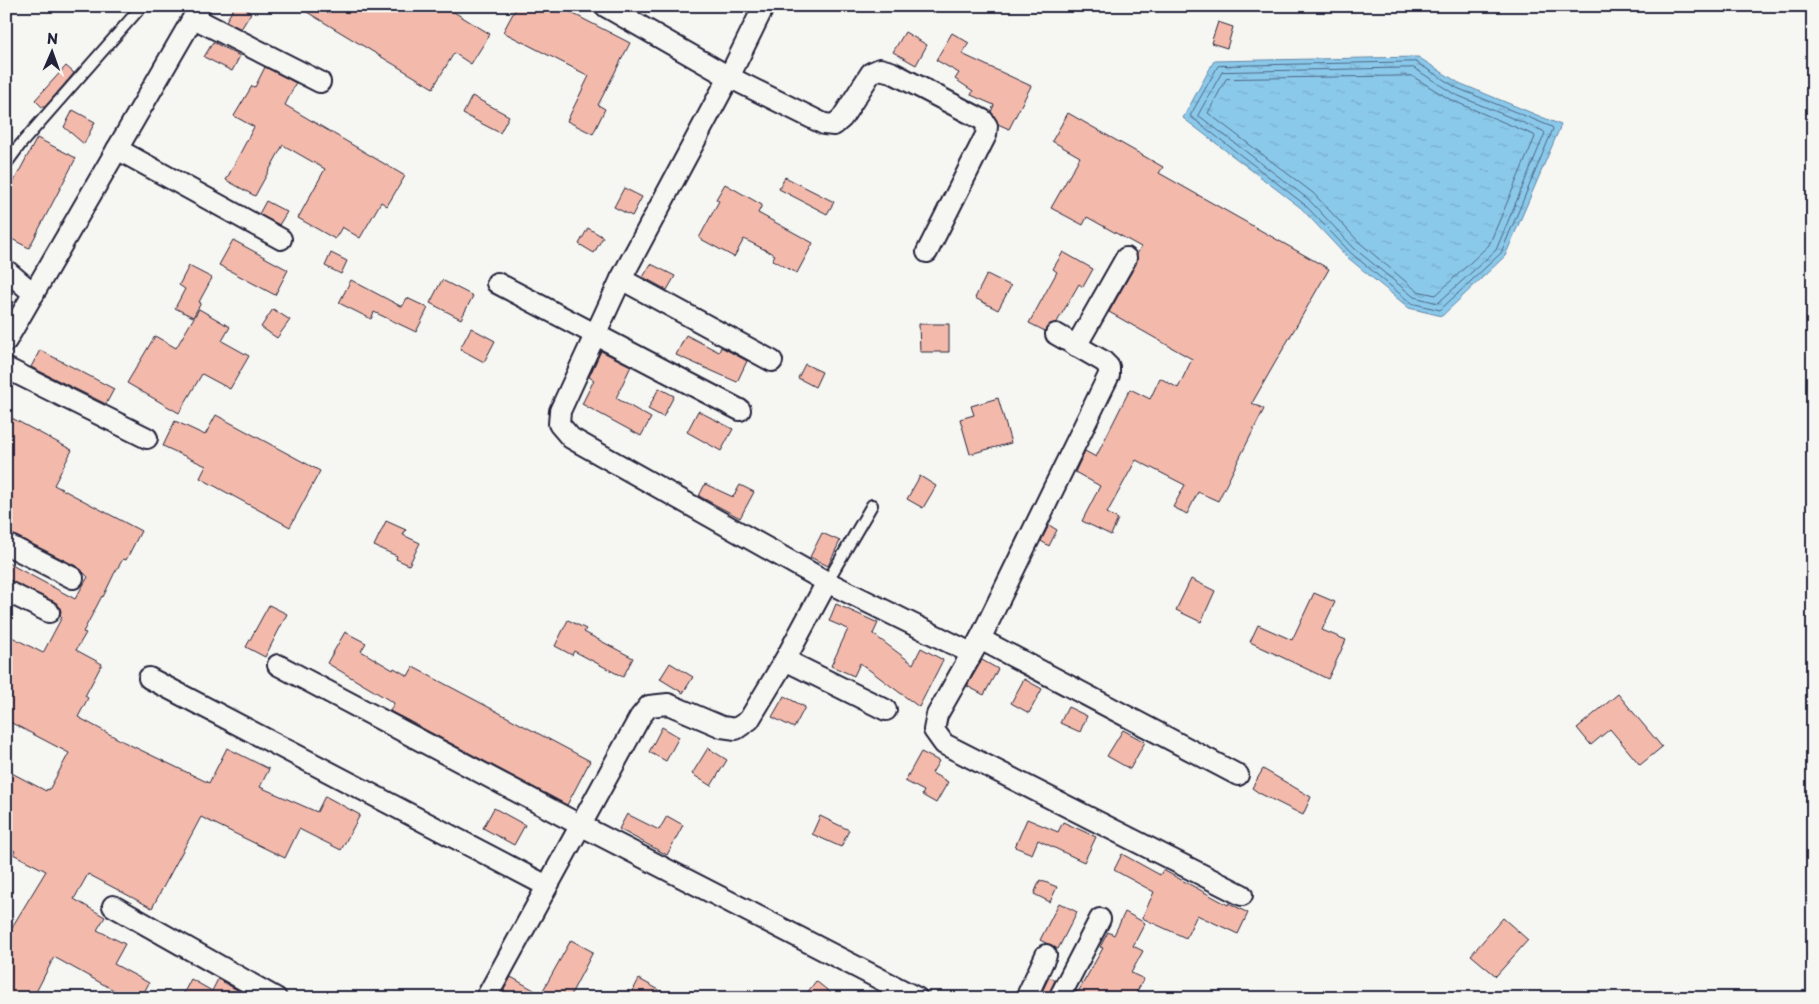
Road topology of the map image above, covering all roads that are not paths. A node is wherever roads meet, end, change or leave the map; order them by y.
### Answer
1 (142, 6) edge
2 (605, 6) edge
3 (764, 6) edge
4 (197, 12) edge
5 (729, 77) junction
6 (320, 82) dead end
7 (117, 149) junction
8 (6, 164) edge
9 (281, 239) dead end
10 (927, 252) dead end
11 (1126, 258) dead end
12 (6, 270) edge
13 (620, 279) junction
14 (496, 283) dead end
15 (34, 294) junction
16 (594, 334) junction
17 (1056, 334) dead end
18 (6, 341) edge
19 (1076, 346) junction
20 (772, 361) dead end
21 (6, 368) edge
22 (740, 410) dead end
23 (147, 438) dead end
24 (872, 505) dead end
25 (6, 544) edge
26 (73, 578) dead end
27 (827, 582) junction
28 (6, 591) edge
29 (49, 612) dead end
30 (976, 646) junction
31 (785, 660) junction
32 (278, 665) dead end
33 (149, 678) dead end
34 (886, 710) dead end
35 (1238, 775) dead end
36 (580, 826) junction
37 (547, 886) junction
38 (1242, 895) dead end
39 (114, 906) dead end
40 (1100, 919) dead end
41 (1046, 955) dead end
42 (276, 998) edge
43 (486, 998) edge
44 (917, 998) edge
45 (1026, 998) edge
46 (1059, 998) edge

1 - 8 lane
2 - 5 street
3 - 5 street
4 - 6 street
4 - 7 street
5 - 10 street
5 - 13 street
7 - 9 street
7 - 15 street
11 - 19 street
12 - 15 street
13 - 16 street
13 - 20 street
14 - 16 street
15 - 18 street
16 - 22 street
16 - 27 street
17 - 19 street
19 - 30 street
21 - 23 street
24 - 27 lane
25 - 26 street
27 - 30 street
27 - 31 street
28 - 29 street
30 - 35 street
30 - 38 street
31 - 34 street
31 - 36 street
32 - 36 street
33 - 37 street
36 - 37 street
36 - 44 street
37 - 43 street
39 - 42 street
40 - 46 street
41 - 45 street

